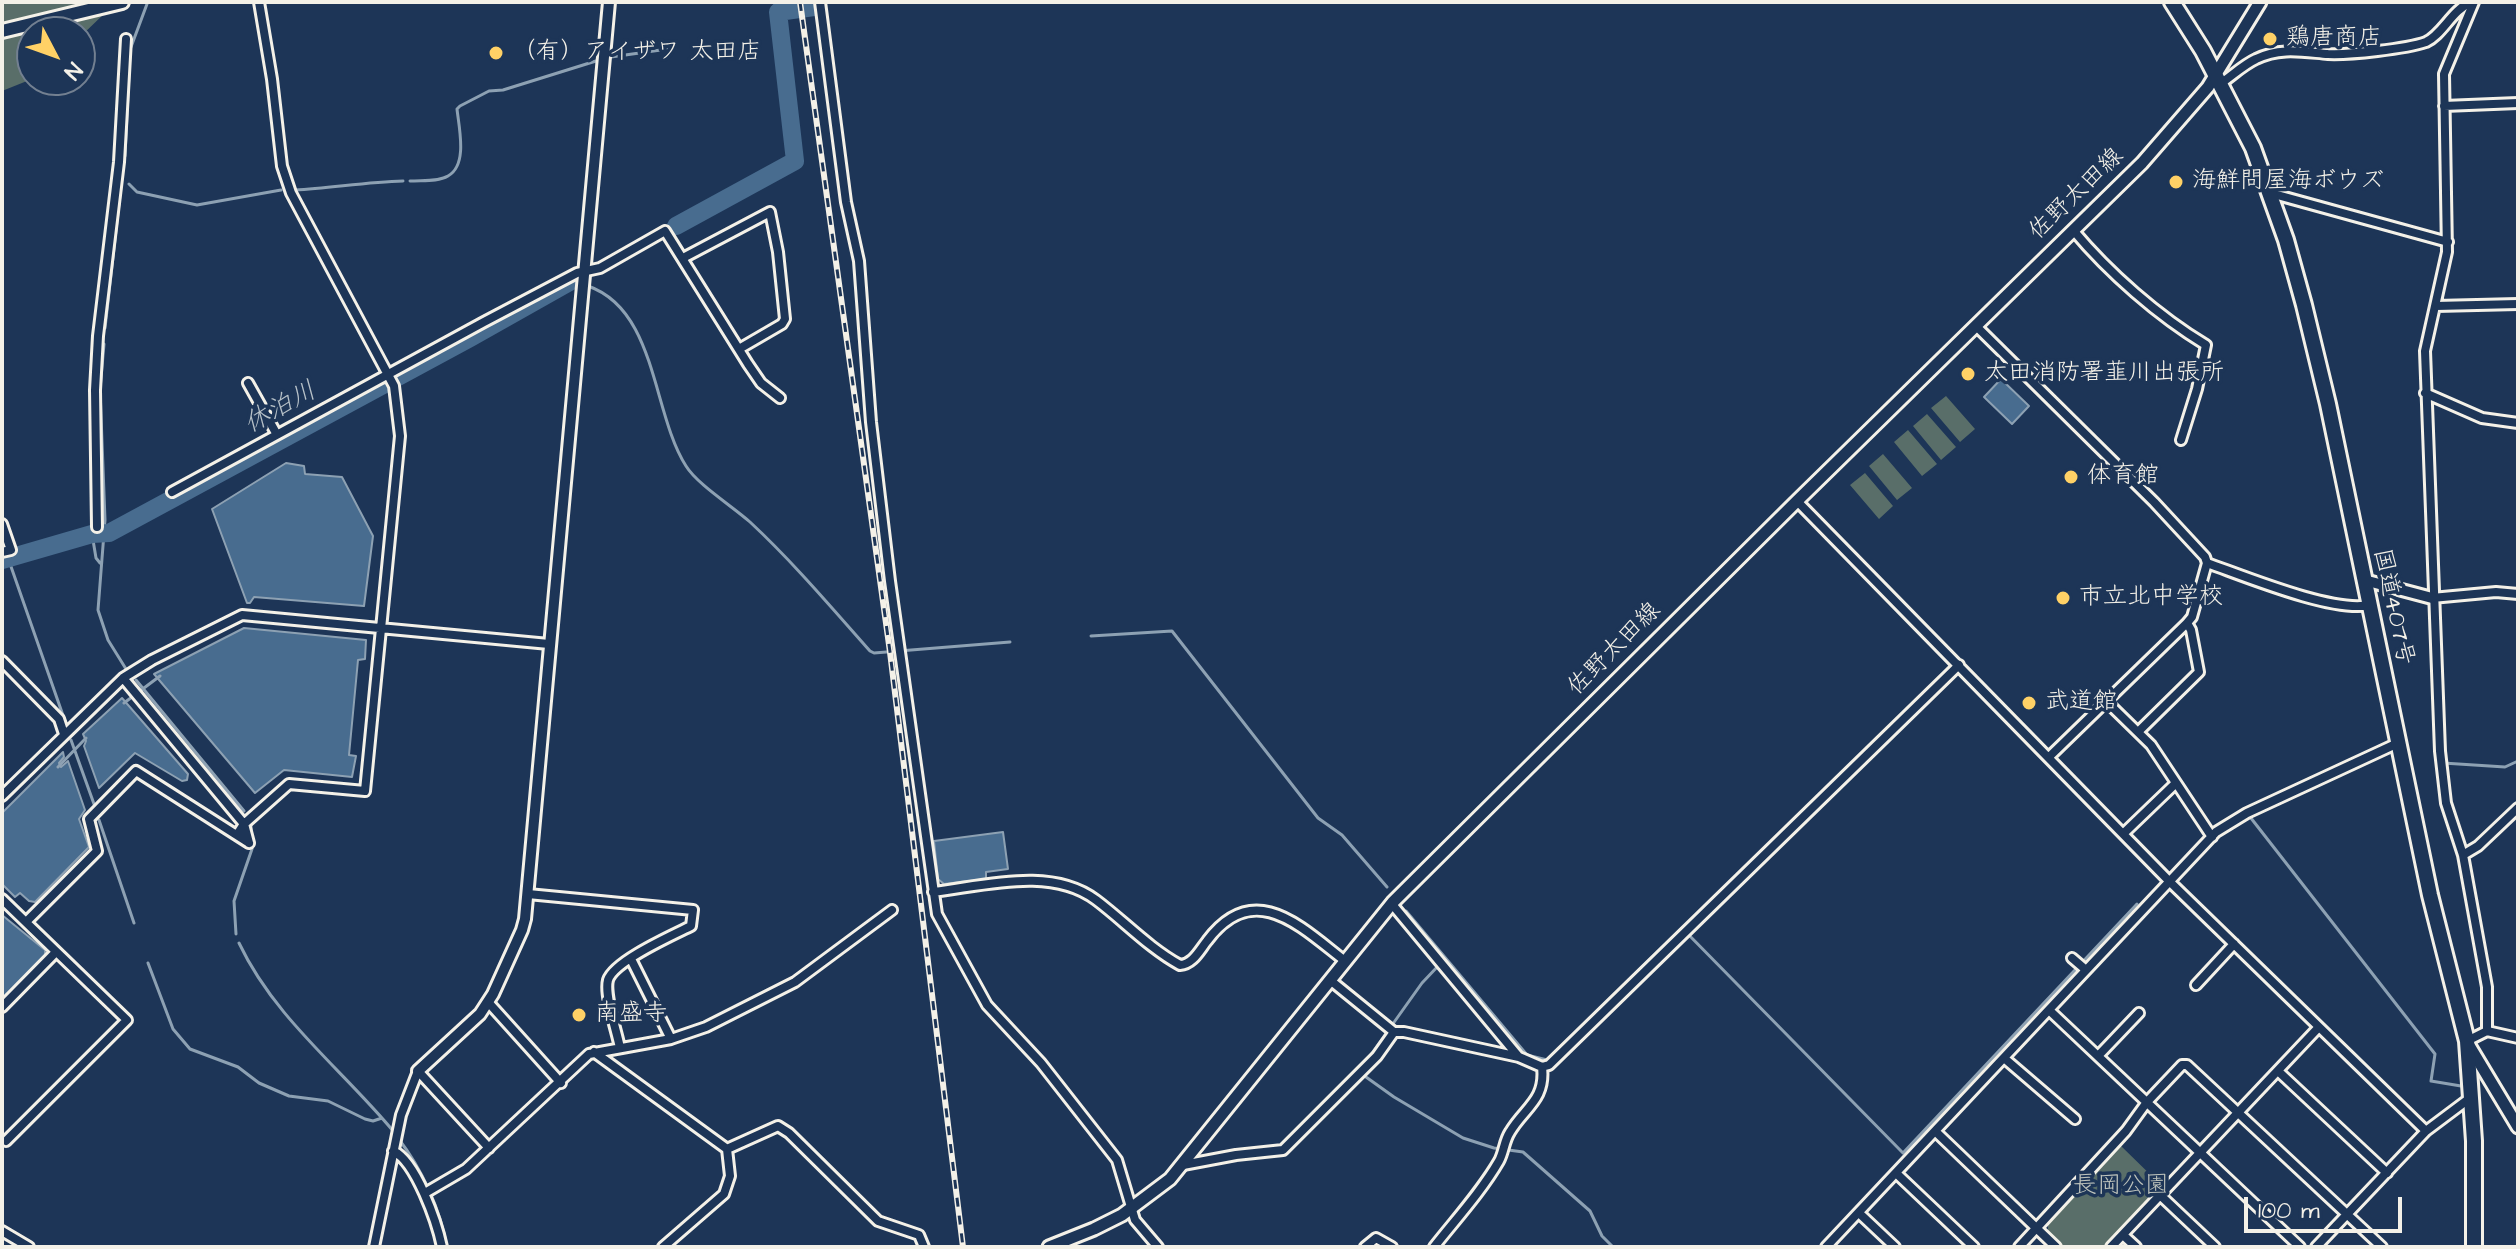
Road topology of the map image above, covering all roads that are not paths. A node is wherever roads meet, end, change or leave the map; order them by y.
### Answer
1 (122, 2) edge
2 (259, 2) edge
3 (609, 2) edge
4 (820, 2) edge
5 (2172, 2) edge
6 (2260, 2) edge
7 (2473, 2) edge
8 (2, 31) edge
9 (126, 39) dead end
10 (2218, 80) junction
11 (2518, 103) edge
12 (2444, 106) junction
13 (2270, 193) junction
14 (2073, 230) junction
15 (2448, 242) junction
16 (683, 258) junction
17 (585, 270) junction
18 (2518, 304) edge
19 (2436, 306) junction
20 (1976, 326) junction
21 (739, 349) junction
22 (389, 375) junction
23 (248, 383) dead end
24 (2425, 393) junction
25 (780, 398) dead end
26 (2518, 423) edge
27 (276, 433) junction
28 (2181, 440) dead end
29 (172, 492) dead end
30 (1797, 501) junction
31 (2, 524) edge
32 (97, 527) dead end
33 (2, 552) edge
34 (2207, 563) junction
35 (2364, 580) junction
36 (2518, 594) edge
37 (2432, 598) junction
38 (2369, 605) junction
39 (2187, 623) junction
40 (380, 629) junction
41 (549, 644) junction
42 (2, 661) edge
43 (1959, 665) junction
44 (123, 678) junction
45 (2106, 701) junction
46 (2138, 732) junction
47 (64, 734) junction
48 (2398, 743) junction
49 (2049, 757) junction
50 (2176, 783) junction
51 (2, 796) edge
52 (2518, 808) edge
53 (244, 824) junction
54 (2124, 833) junction
55 (237, 835) junction
56 (2212, 837) junction
57 (2463, 855) junction
58 (2169, 881) junction
59 (933, 892) junction
60 (528, 894) junction
61 (2, 899) edge
62 (1391, 903) junction
63 (892, 910) dead end
64 (26, 922) junction
65 (2234, 944) junction
66 (56, 952) junction
67 (2072, 958) dead end
68 (631, 959) junction
69 (1345, 961) junction
70 (2086, 970) junction
71 (1330, 980) junction
72 (2196, 985) dead end
73 (488, 1002) junction
74 (2, 1007) edge
75 (2049, 1010) junction
76 (2139, 1013) dead end
77 (2318, 1028) junction
78 (1391, 1029) junction
79 (2487, 1031) junction
80 (2518, 1038) edge
81 (671, 1039) junction
82 (2467, 1041) junction
83 (620, 1048) junction
84 (594, 1051) junction
85 (2098, 1056) junction
86 (1519, 1057) junction
87 (2004, 1058) junction
88 (1542, 1067) junction
89 (418, 1071) junction
90 (2278, 1071) junction
91 (561, 1083) junction
92 (2471, 1101) junction
93 (2147, 1102) junction
94 (2239, 1112) junction
95 (2075, 1119) dead end
96 (2518, 1127) edge
97 (1935, 1131) junction
98 (2426, 1131) junction
99 (6, 1141) dead end
100 (489, 1148) junction
101 (727, 1149) junction
102 (393, 1151) junction
103 (2200, 1153) junction
104 (1183, 1165) junction
105 (1896, 1173) junction
106 (2387, 1173) junction
107 (425, 1193) junction
108 (2160, 1195) junction
109 (1130, 1210) junction
110 (1859, 1213) junction
111 (2347, 1215) junction
112 (2037, 1228) junction
113 (2, 1231) edge
114 (2123, 1235) junction
115 (29, 1247) edge
116 (374, 1247) edge
117 (442, 1247) edge
118 (663, 1247) edge
119 (924, 1247) edge
120 (1049, 1247) edge
121 (1158, 1247) edge
122 (1365, 1247) edge
123 (1392, 1247) edge
124 (1434, 1247) edge
125 (1826, 1247) edge
126 (1895, 1247) edge
127 (1974, 1247) edge
128 (2019, 1247) edge
129 (2056, 1247) edge
130 (2111, 1247) edge
131 (2136, 1247) edge
132 (2215, 1247) edge
133 (2300, 1247) edge
134 (2316, 1247) edge
135 (2382, 1247) edge
136 (2474, 1247) edge

1 - 8 main road
2 - 22 street
3 - 17 street
4 - 59 street
5 - 10 highway, 国道407号
6 - 10 main road, 佐野太田線
7 - 10 street
7 - 12 street
9 - 32 street
10 - 13 highway, 国道407号
10 - 14 main road, 佐野太田線
11 - 12 street
12 - 15 street
13 - 15 street
13 - 35 highway, 国道407号
14 - 20 main road, 佐野太田線
14 - 28 street
15 - 19 street
16 - 17 street
16 - 21 street
16 - 21 street
17 - 22 street
17 - 41 street
18 - 19 street
19 - 24 street
20 - 30 main road, 佐野太田線
20 - 34 street
21 - 25 street
22 - 27 street
22 - 40 street
23 - 27 street
24 - 26 street
24 - 37 street
27 - 29 street
30 - 43 street
30 - 62 main road, 佐野太田線
31 - 33 street
34 - 38 street
34 - 39 street
35 - 37 street
35 - 38 highway, 国道407号
36 - 37 street
37 - 57 street
38 - 48 highway, 国道407号
39 - 45 street
39 - 46 street
40 - 41 street
40 - 44 street
40 - 53 street
41 - 60 street
42 - 47 street
43 - 49 street
43 - 88 street
44 - 47 street
44 - 53 street
45 - 46 street
45 - 49 street
46 - 50 street
47 - 51 street
48 - 56 street
48 - 82 highway, 国道407号
49 - 54 street
50 - 54 street
50 - 56 street
52 - 57 street
53 - 55 street
53 - 55 street
54 - 58 street
55 - 64 street
56 - 58 street
57 - 79 street
58 - 65 street
58 - 70 street
59 - 69 street
59 - 109 street
60 - 68 street
60 - 73 street
61 - 64 street
62 - 69 main road, 佐野太田線
62 - 86 street
63 - 81 street
64 - 66 street
65 - 72 street
65 - 77 street
66 - 74 street
66 - 99 street
67 - 70 street
68 - 81 street
68 - 83 street
69 - 71 main road, 佐野太田線
70 - 75 street
71 - 78 street
71 - 104 main road, 佐野太田線
73 - 89 street
73 - 91 street
75 - 85 street
75 - 87 street
76 - 85 street
77 - 90 street
77 - 98 street
78 - 86 street
78 - 104 street
79 - 80 street
79 - 82 street
81 - 83 street
82 - 92 highway, 国道407号
82 - 96 main road
83 - 84 street
84 - 91 street
84 - 101 street
85 - 93 street
86 - 88 street
87 - 95 street
87 - 97 street
88 - 124 street
89 - 100 street
89 - 102 street
90 - 94 street
90 - 106 street
91 - 100 street
92 - 98 street
92 - 136 highway, 国道407号
93 - 94 street
93 - 103 street
93 - 112 street
94 - 103 street
94 - 111 street
97 - 105 street
97 - 112 street
98 - 106 street
100 - 107 street
101 - 118 street
101 - 119 street
102 - 107 street
102 - 116 street
103 - 108 street
103 - 133 street
104 - 109 main road, 佐野太田線
105 - 110 street
105 - 127 street
106 - 111 street
107 - 117 street
108 - 114 street
108 - 132 street
109 - 120 main road, 佐野太田線
109 - 121 street
110 - 125 street
110 - 126 street
111 - 134 street
111 - 135 street
112 - 128 street
112 - 129 street
113 - 115 street
114 - 130 street
114 - 131 street
122 - 123 street

